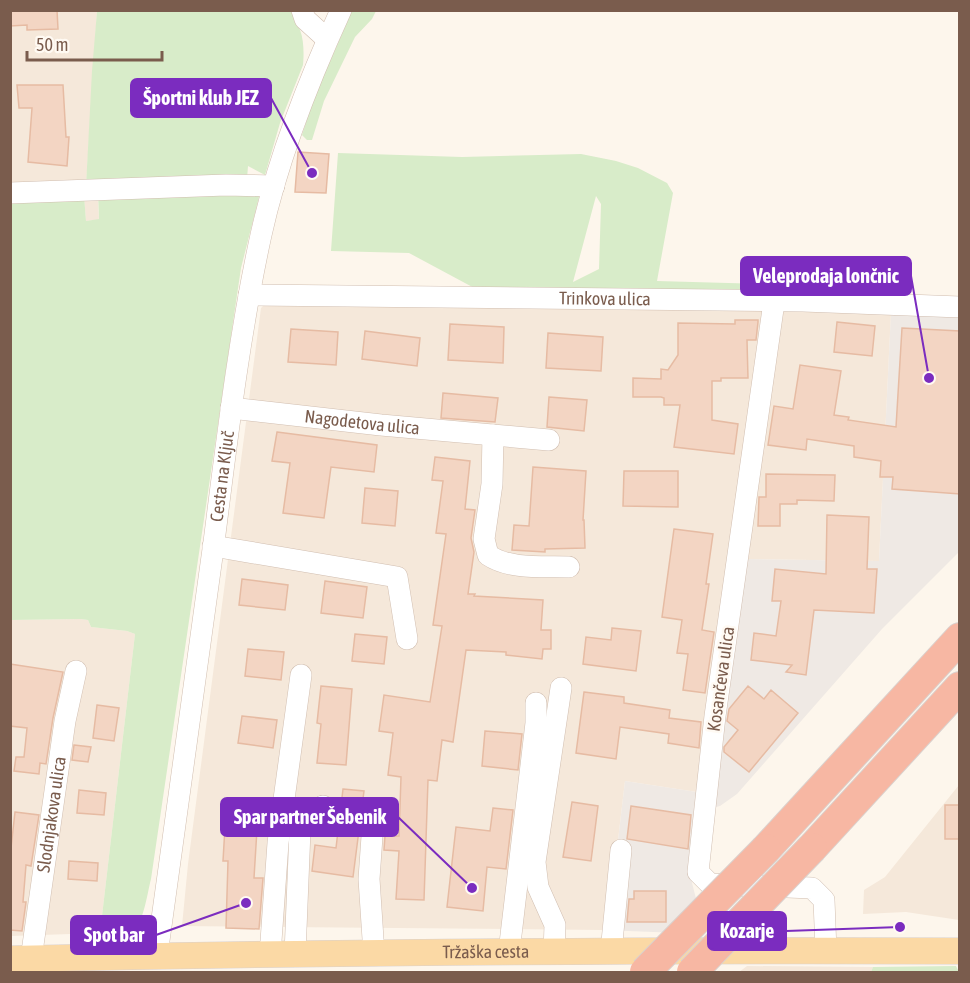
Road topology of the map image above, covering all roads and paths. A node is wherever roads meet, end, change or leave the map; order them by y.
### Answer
1 (302, 10) edge
2 (341, 10) edge
3 (327, 39) junction
4 (274, 186) junction
5 (10, 193) edge
6 (249, 295) junction
7 (774, 302) junction
8 (960, 306) edge
9 (231, 408) junction
10 (493, 435) junction
11 (549, 440) dead end
12 (213, 546) junction
13 (569, 567) dead end
14 (960, 638) edge
15 (407, 639) dead end
16 (76, 671) dead end
17 (301, 675) dead end
18 (960, 687) edge
19 (561, 688) dead end
20 (536, 703) dead end
21 (323, 806) dead end
22 (374, 808) dead end
23 (621, 850) dead end
24 (826, 951) junction
25 (960, 951) edge
26 (509, 952) junction
27 (554, 952) junction
28 (611, 952) junction
29 (270, 954) junction
30 (295, 954) junction
31 (375, 954) junction
32 (157, 956) junction
33 (21, 959) edge
34 (100, 965) edge
35 (645, 972) edge
36 (692, 972) edge

1 - 3 street
2 - 3 street, Cesta na Ključ
3 - 4 street, Cesta na Ključ
4 - 5 street
4 - 6 street, Cesta na Ključ
6 - 7 street, Trinkova ulica
6 - 9 street, Cesta na Ključ
7 - 8 street, Trinkova ulica
7 - 24 street, Kosančeva ulica
9 - 10 street, Nagodetova ulica
9 - 12 street, Cesta na Ključ
10 - 11 street, Nagodetova ulica
10 - 13 street
12 - 15 street
12 - 32 street, Cesta na Ključ
14 - 35 highway, bridge
16 - 33 street, Slodnjakova ulica
17 - 29 street
18 - 36 highway, bridge
19 - 27 street
20 - 26 street
21 - 30 street
22 - 31 street
23 - 28 street
24 - 25 main road, Tržaška cesta
24 - 28 main road, Tržaška cesta
26 - 27 main road, Tržaška cesta
26 - 31 main road, Tržaška cesta
27 - 28 main road, Tržaška cesta
29 - 30 main road, Tržaška cesta
29 - 32 main road, Tržaška cesta
30 - 31 main road, Tržaška cesta
32 - 34 main road, Tržaška cesta
33 - 34 main road, Tržaška cesta

